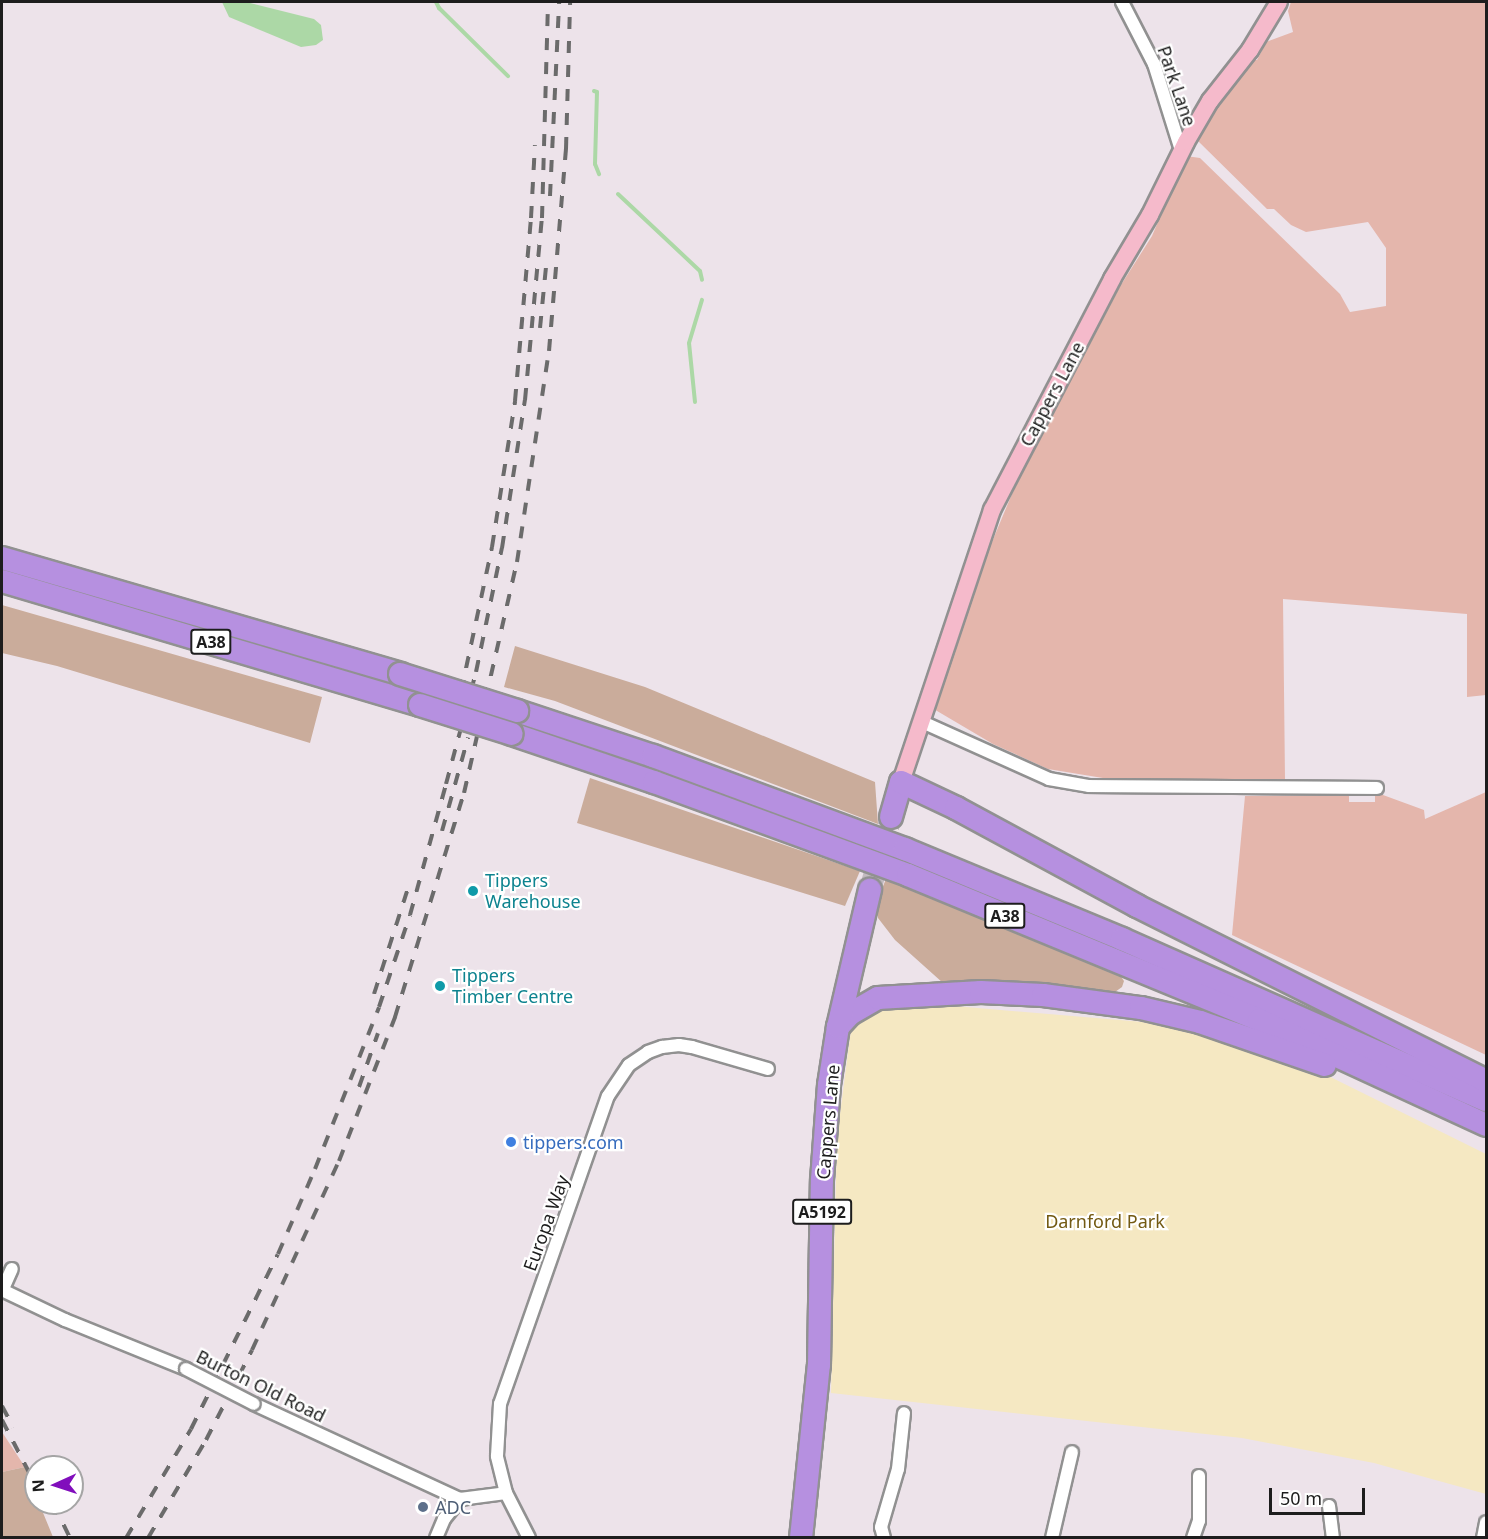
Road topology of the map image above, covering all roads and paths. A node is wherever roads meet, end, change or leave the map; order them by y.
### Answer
1 (1122, 2) edge
2 (1279, 2) edge
3 (1181, 150) junction
4 (2, 558) edge
5 (2, 581) edge
6 (920, 720) junction
7 (901, 782) junction
8 (1377, 788) dead end
9 (891, 817) tunnel mouth
10 (870, 890) tunnel mouth
11 (850, 972) junction
12 (878, 998) junction
13 (838, 1027) junction
14 (768, 1069) dead end
15 (1486, 1081) edge
16 (1486, 1100) edge
17 (1486, 1126) edge
18 (12, 1269) dead end
19 (2, 1291) edge
20 (904, 1413) dead end
21 (1072, 1452) dead end
22 (1199, 1476) dead end
23 (506, 1492) junction
24 (460, 1499) junction
25 (1329, 1506) dead end
26 (1486, 1522) edge
27 (436, 1538) edge
28 (529, 1538) edge
29 (801, 1538) edge
30 (884, 1538) edge
31 (1052, 1538) edge
32 (1193, 1538) edge
33 (1333, 1538) edge
34 (1483, 1538) edge

1 - 3 street, Park Lane
2 - 3 street, Cappers Lane
3 - 6 street, Cappers Lane
4 - 16 highway, A38, bridge
5 - 17 highway, A38, bridge
6 - 7 street, Cappers Lane
6 - 8 street
7 - 9 highway, Cappers Lane
7 - 15 highway
10 - 11 highway, Cappers Lane / A5192
11 - 12 highway
11 - 13 highway, Cappers Lane / A5192
12 - 13 highway
12 - 17 highway
13 - 29 highway, Cappers Lane / A5192
14 - 23 street, Europa Way
18 - 19 street
19 - 24 street, Burton Old Road, bridge
20 - 30 street
21 - 31 street
22 - 32 street
23 - 24 street
23 - 28 street, Europa Way
24 - 27 street
25 - 33 street
26 - 34 street

